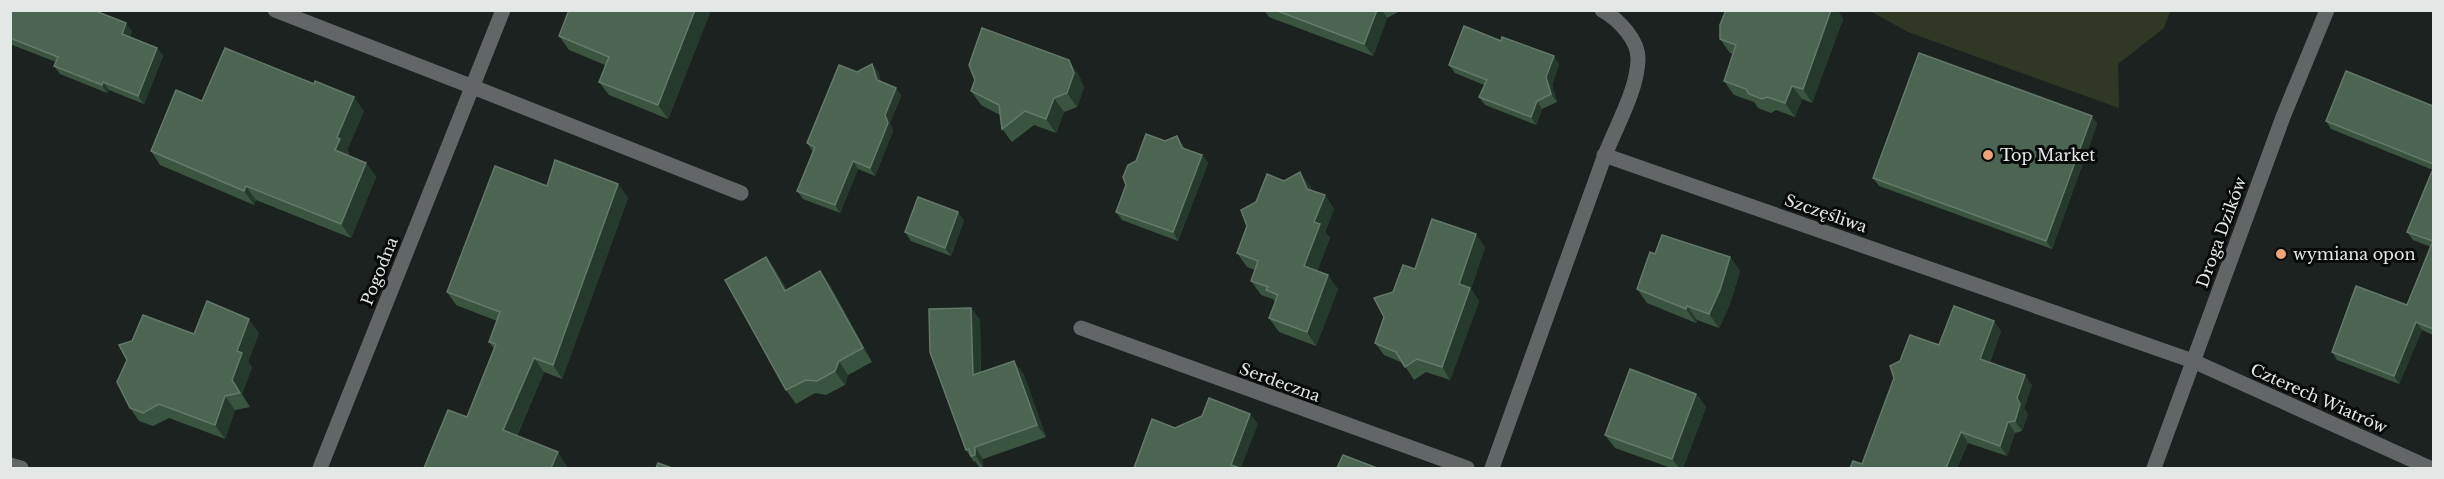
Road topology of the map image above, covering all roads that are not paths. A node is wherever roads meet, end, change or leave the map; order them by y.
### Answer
1 (275, 10) edge
2 (503, 10) edge
3 (1602, 10) edge
4 (2326, 10) edge
5 (473, 87) junction
6 (1604, 155) junction
7 (741, 193) dead end
8 (1081, 328) dead end
9 (2193, 361) junction
10 (10, 465) edge
11 (21, 468) edge
12 (320, 468) edge
13 (1467, 468) edge
14 (1492, 468) edge
15 (2154, 468) edge
16 (2430, 468) edge

1 - 5 street
2 - 5 street, Pogodna
3 - 6 street
4 - 9 street, Droga Dzików
5 - 7 street
5 - 12 street, Pogodna
6 - 9 street, Szczęśliwa
6 - 14 street
8 - 13 street, Serdeczna
9 - 15 street, Droga Dzików
9 - 16 street, Czterech Wiatrów
10 - 11 street

